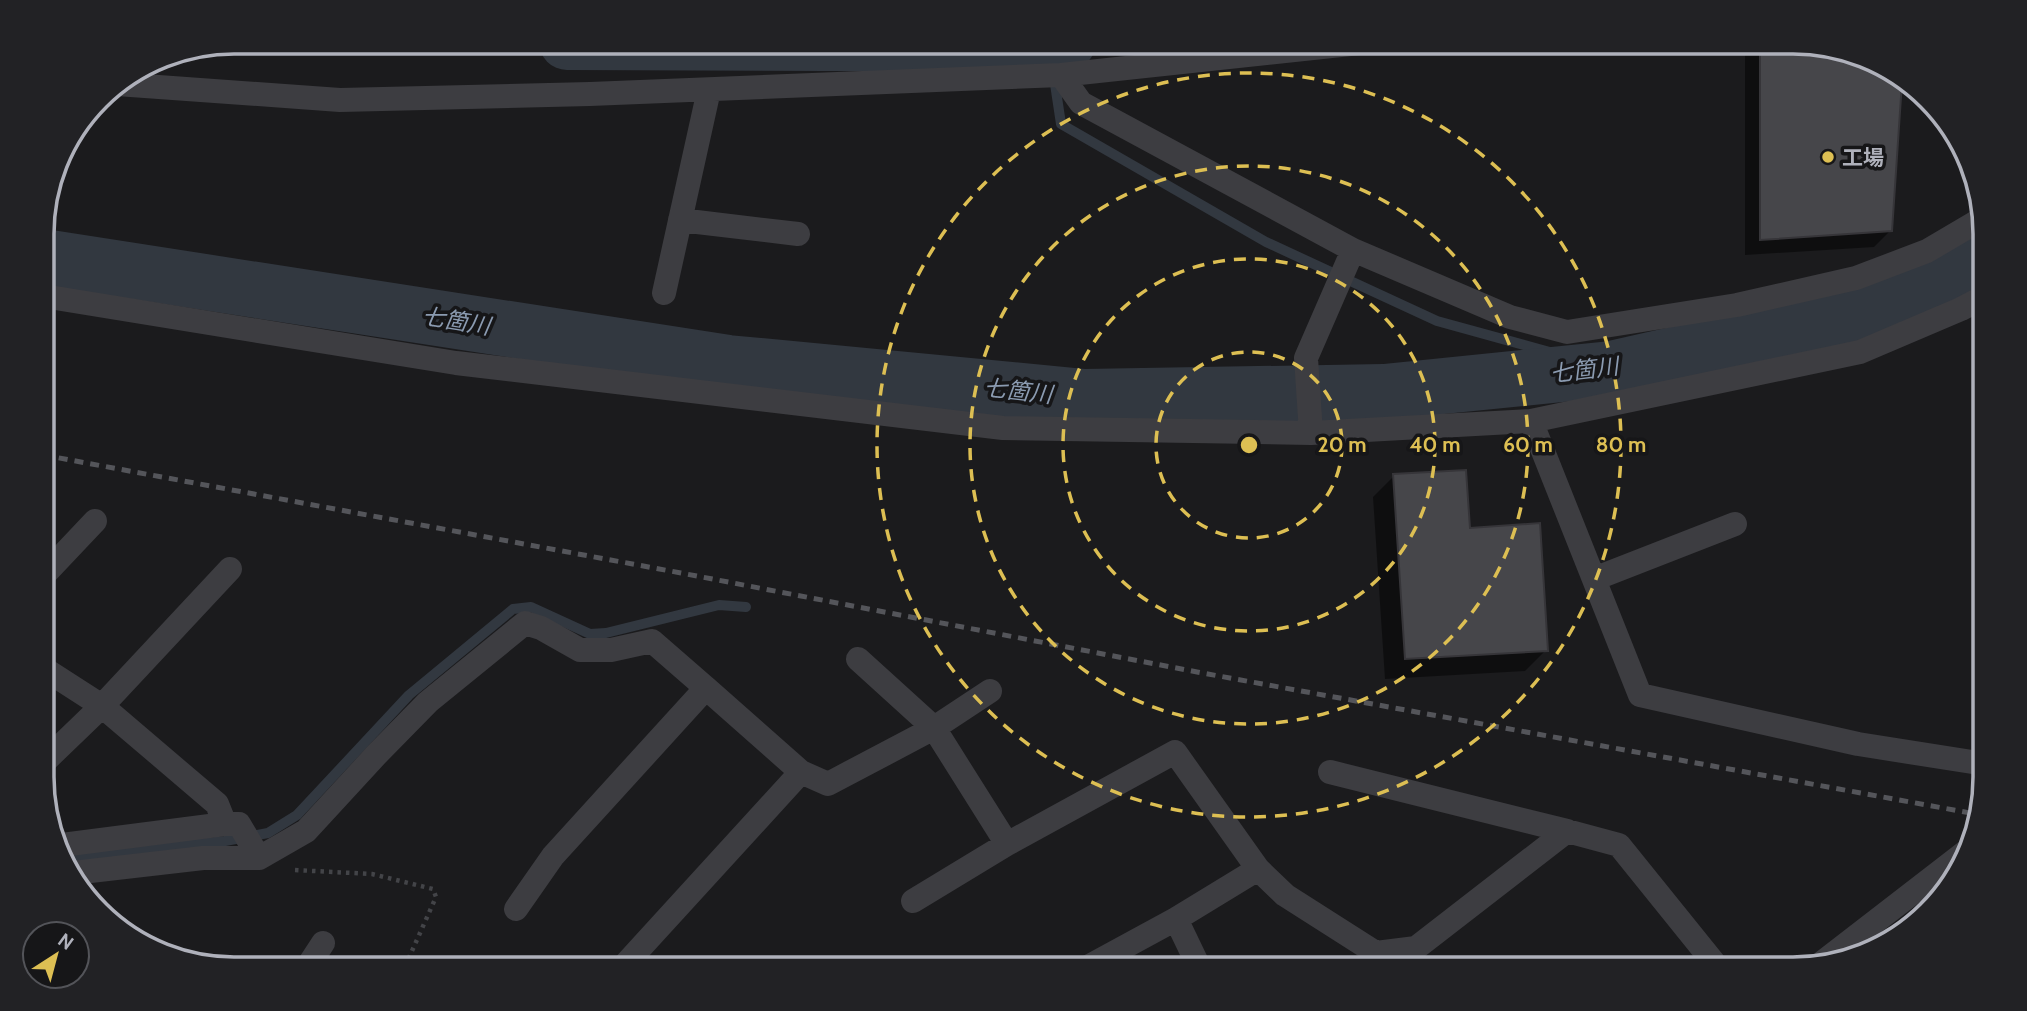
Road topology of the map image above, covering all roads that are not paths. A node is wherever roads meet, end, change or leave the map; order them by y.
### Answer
1 (1257, 54) edge
2 (1061, 75) junction
3 (134, 85) edge
4 (709, 90) junction
5 (680, 220) junction
6 (1972, 224) edge
7 (797, 234) dead end
8 (1353, 250) junction
9 (664, 293) dead end
10 (55, 298) edge
11 (1973, 303) edge
12 (1531, 421) junction
13 (1311, 433) junction
14 (95, 521) dead end
15 (1735, 524) dead end
16 (54, 564) edge
17 (230, 569) dead end
18 (1594, 579) junction
19 (858, 659) dead end
20 (54, 675) edge
21 (706, 688) junction
22 (990, 691) dead end
23 (102, 706) junction
24 (934, 728) junction
25 (54, 752) edge
26 (1973, 762) edge
27 (801, 772) junction
28 (1330, 772) dead end
29 (1567, 831) junction
30 (245, 840) junction
31 (1007, 844) junction
32 (68, 845) edge
33 (1949, 865) edge
34 (1258, 869) junction
35 (82, 872) edge
36 (913, 901) dead end
37 (516, 909) dead end
38 (1176, 919) junction
39 (323, 943) dead end
40 (1839, 950) edge
41 (1107, 956) edge
42 (1194, 956) edge
43 (1709, 956) edge
44 (314, 957) edge
45 (632, 957) edge

1 - 2 street
2 - 4 street
2 - 8 street
3 - 4 street
4 - 5 street
5 - 7 street
5 - 9 street
6 - 8 street
8 - 13 street
10 - 13 street
11 - 12 street
12 - 13 street
12 - 18 street
14 - 16 street
15 - 18 street
17 - 23 street
18 - 26 street
19 - 24 street
20 - 23 street
21 - 27 street
21 - 30 street
21 - 37 street
22 - 24 street
23 - 25 street
23 - 30 street
24 - 27 street
24 - 31 street
27 - 45 street
28 - 29 street
29 - 34 street
29 - 43 street
30 - 32 street
30 - 35 street
31 - 34 street
31 - 36 street
33 - 40 street
34 - 38 street
38 - 41 street
38 - 42 street
39 - 44 street

